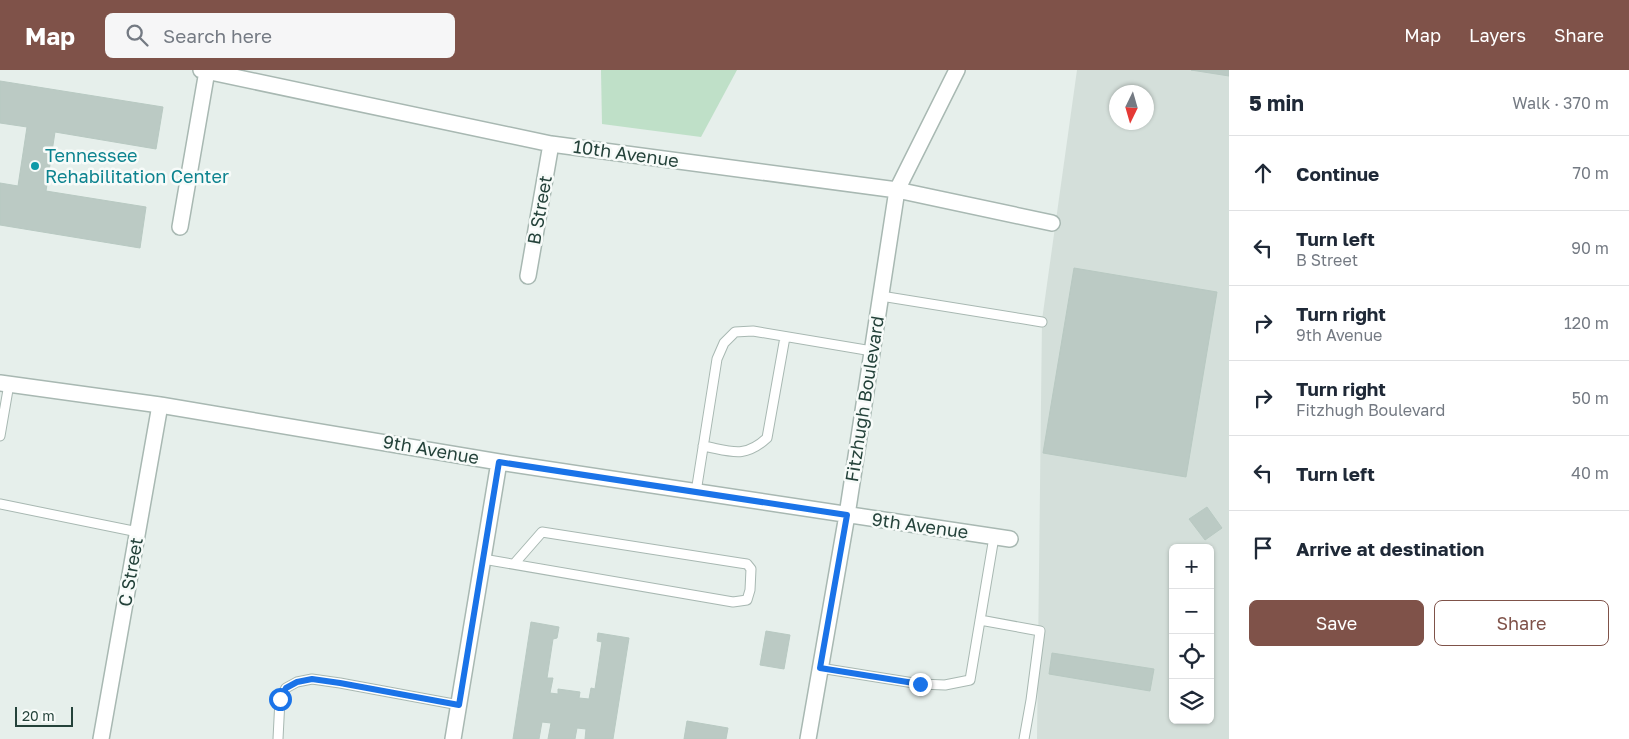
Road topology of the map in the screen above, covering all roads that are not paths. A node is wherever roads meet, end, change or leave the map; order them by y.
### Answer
1 (205, 70) edge
2 (957, 70) edge
3 (551, 144) junction
4 (898, 190) junction
5 (1052, 224) dead end
6 (180, 227) dead end
7 (528, 276) dead end
8 (881, 296) junction
9 (1042, 322) dead end
10 (785, 337) junction
11 (872, 351) junction
12 (4, 383) edge
13 (160, 405) junction
14 (0, 436) edge
15 (703, 446) junction
16 (499, 462) junction
17 (696, 492) junction
18 (0, 504) edge
19 (847, 515) junction
20 (138, 532) junction
21 (994, 537) junction
22 (1010, 539) dead end
23 (483, 559) junction
24 (514, 564) junction
25 (980, 620) junction
26 (820, 668) junction
27 (459, 705) junction
28 (101, 739) edge
29 (278, 739) edge
30 (453, 739) edge
31 (808, 739) edge
32 (1024, 739) edge

1 - 3 street, 10th Avenue
1 - 6 street
2 - 4 street, Fitzhugh Boulevard
3 - 4 street, 10th Avenue
3 - 7 street, B Street
4 - 5 street, 10th Avenue
4 - 8 street, Fitzhugh Boulevard
8 - 9 lane
8 - 11 street, Fitzhugh Boulevard
10 - 11 lane
10 - 15 lane
10 - 15 lane
11 - 19 street, Fitzhugh Boulevard
12 - 13 street, 9th Avenue
12 - 14 lane
13 - 16 street, 9th Avenue
13 - 20 street, C Street
15 - 17 lane
16 - 17 street, 9th Avenue
16 - 23 street
17 - 19 street, 9th Avenue
18 - 20 lane
19 - 21 street, 9th Avenue
19 - 26 street, Fitzhugh Boulevard
20 - 28 street, C Street
21 - 22 street, 9th Avenue
21 - 25 lane
23 - 24 lane
23 - 27 street
24 - 24 lane
25 - 26 lane
25 - 32 lane
26 - 31 street, Fitzhugh Boulevard
27 - 29 lane
27 - 30 street

